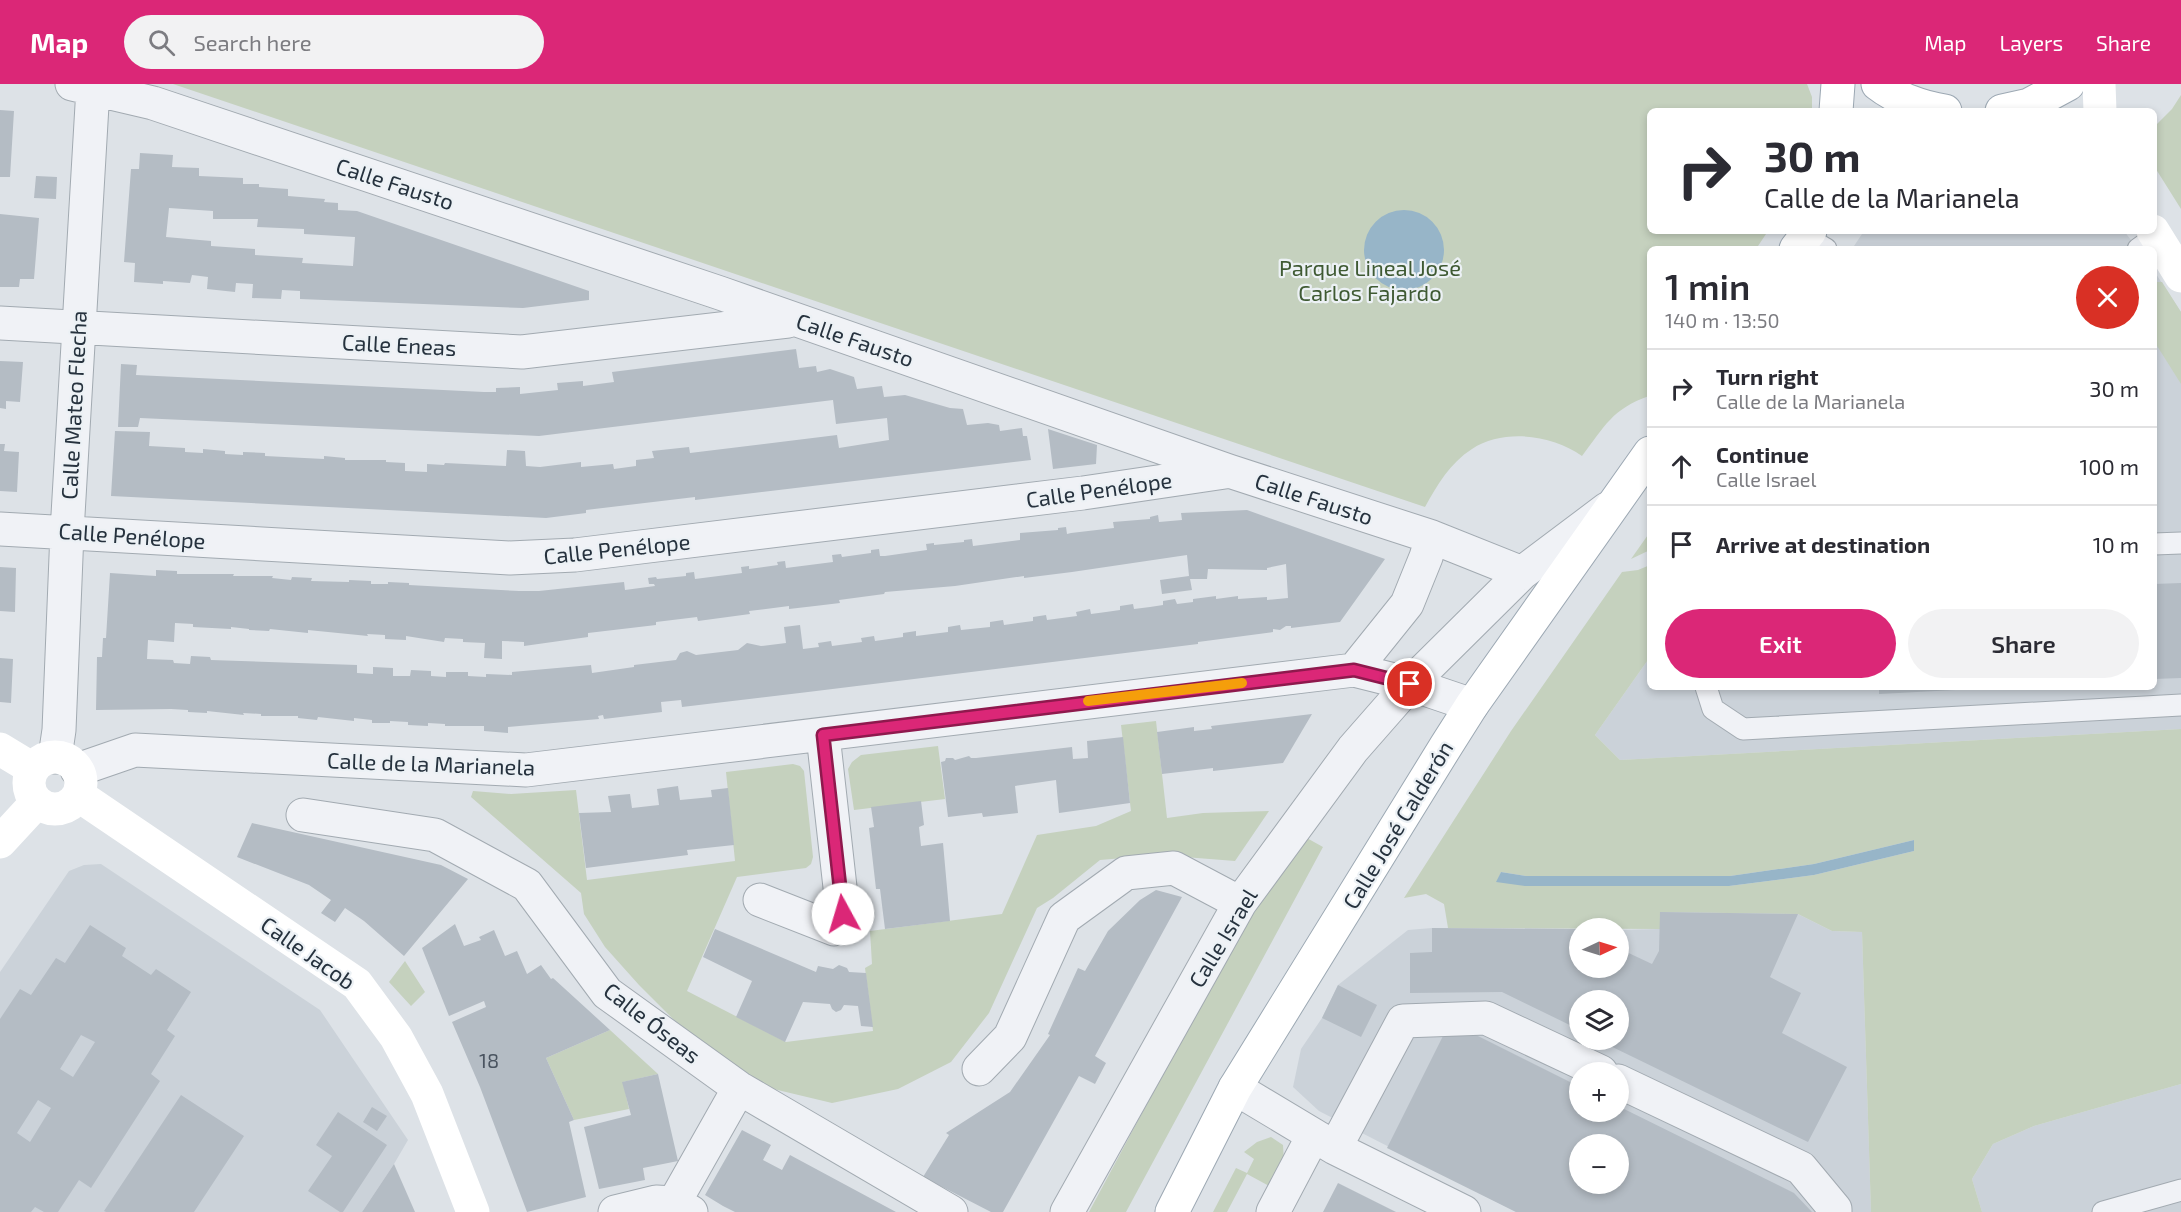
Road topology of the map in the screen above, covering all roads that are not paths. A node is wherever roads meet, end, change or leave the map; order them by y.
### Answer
1 (1838, 84) edge
2 (1878, 84) edge
3 (2068, 84) edge
4 (2098, 84) edge
5 (83, 86) edge
6 (1836, 108) edge
7 (1927, 108) edge
8 (2016, 108) edge
9 (2100, 108) edge
10 (2157, 248) edge
11 (2181, 276) edge
12 (796, 320) junction
13 (0, 323) edge
14 (79, 327) junction
15 (1647, 457) edge
16 (1229, 471) junction
17 (1615, 502) junction
18 (0, 529) edge
19 (67, 532) junction
20 (1432, 537) junction
21 (2181, 543) edge
22 (2157, 544) edge
23 (1522, 573) junction
24 (1354, 670) junction
25 (1410, 684) junction
26 (1707, 690) edge
27 (1472, 705) junction
28 (2181, 705) edge
29 (823, 735) junction
30 (0, 749) edge
31 (61, 773) junction
32 (303, 815) dead end
33 (0, 842) edge
34 (760, 900) dead end
35 (1240, 903) junction
36 (1580, 1062) edge
37 (979, 1069) dead end
38 (1629, 1086) edge
39 (739, 1088) junction
40 (1235, 1088) junction
41 (1324, 1142) junction
42 (2181, 1190) edge
43 (682, 1208) edge
44 (1455, 1210) edge
45 (473, 1212) edge
46 (615, 1212) edge
47 (951, 1212) edge
48 (1067, 1212) edge
49 (1172, 1212) edge
50 (1273, 1212) edge
51 (1835, 1212) edge
52 (2103, 1212) edge

1 - 6 main road
2 - 7 main road
3 - 8 main road
4 - 9 main road
5 - 12 street, Calle Fausto
5 - 14 street, Calle Mateo Flecha
10 - 11 main road
12 - 14 street, Calle Eneas
12 - 16 street, Calle Fausto
13 - 14 street, Calle Eneas
14 - 19 street, Calle Mateo Flecha
15 - 17 main road, Calle José Calderón
16 - 19 street, Calle Penélope
16 - 20 street, Calle Fausto
17 - 23 street
17 - 27 main road, Calle José Calderón
18 - 19 street, Calle Penélope
19 - 31 street, Calle Mateo Flecha
20 - 23 street, Calle Fausto
20 - 24 street
21 - 22 lane
23 - 25 street, Calle Israel
24 - 25 street
24 - 29 street, Calle de la Marianela
25 - 27 street
25 - 35 street, Calle Israel
26 - 28 lane
27 - 40 main road, Calle José Calderón
29 - 31 street, Calle de la Marianela
29 - 34 street
30 - 31 main road, Calle Jacob
31 - 33 main road
31 - 45 main road, Calle Jacob
32 - 39 street, Calle Óseas
35 - 37 street
35 - 48 street, Calle Israel
36 - 41 street
38 - 51 street
39 - 43 street
39 - 47 street, Calle Óseas
40 - 41 street
40 - 49 main road, Calle José Calderón
41 - 44 street
41 - 50 street
42 - 52 lane
43 - 46 street

